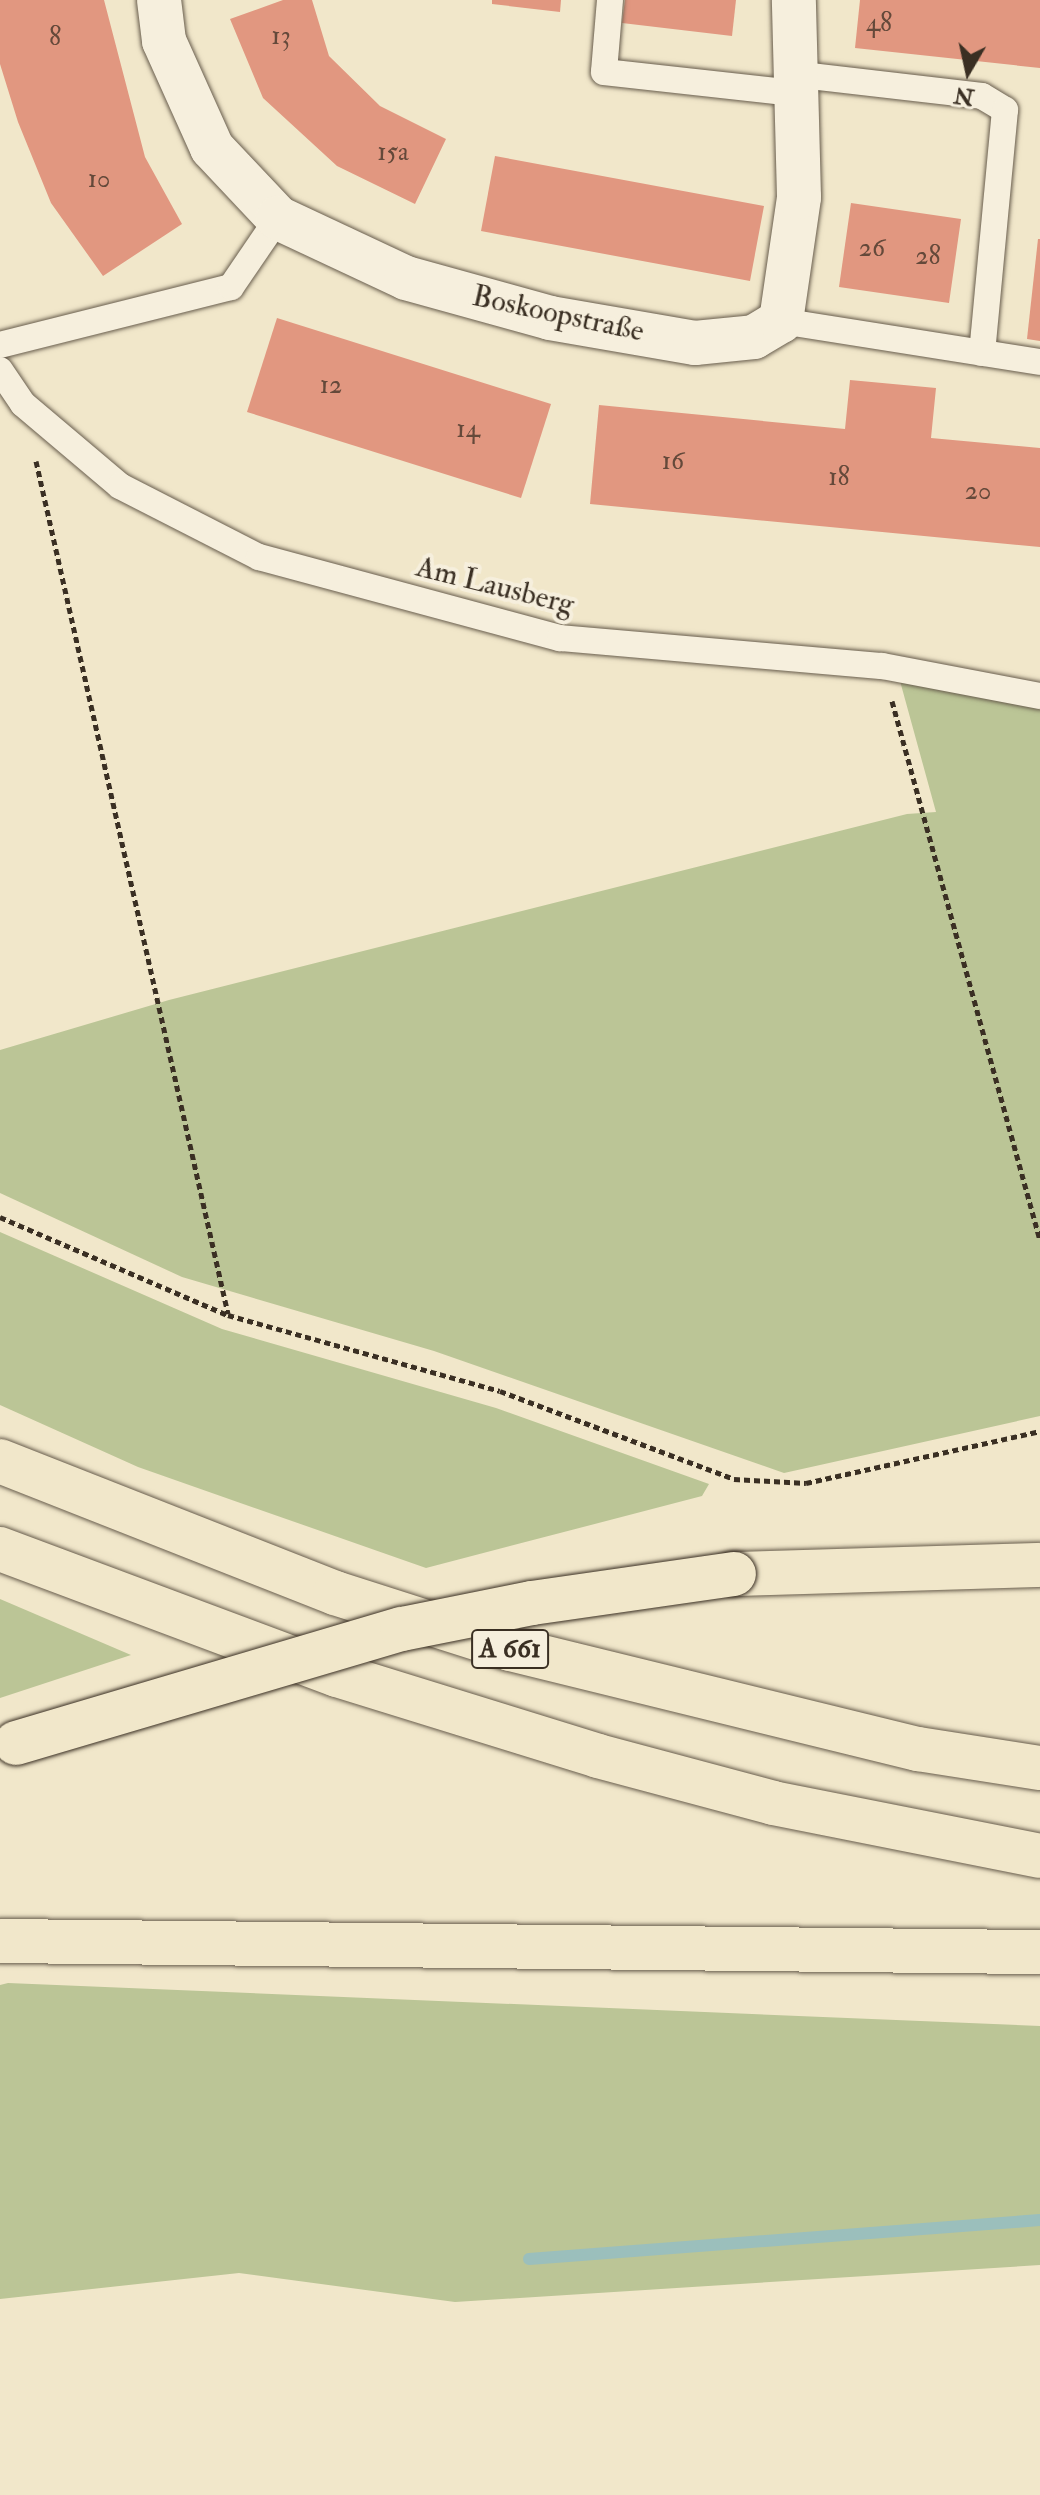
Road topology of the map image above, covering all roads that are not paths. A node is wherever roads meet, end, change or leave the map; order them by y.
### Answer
1 (159, 0) edge
2 (610, 0) edge
3 (794, 0) edge
4 (794, 83) junction
5 (278, 218) junction
6 (781, 321) junction
7 (0, 345) edge
8 (982, 353) junction
9 (1040, 362) edge
10 (0, 370) edge
11 (1040, 696) edge
12 (0, 1461) edge
13 (0, 1549) edge
14 (1040, 1565) edge
15 (8, 1745) edge
16 (1040, 1768) edge
17 (1040, 1856) edge
18 (0, 1941) edge
19 (1040, 1952) edge

1 - 5 street, Boskoopstraße
2 - 4 lane
3 - 4 street
4 - 6 street
4 - 8 lane
5 - 6 street, Boskoopstraße
5 - 7 lane
6 - 8 lane
8 - 9 lane
10 - 11 lane, Am Lausberg
12 - 16 highway, A 661
13 - 17 highway, A 661
14 - 15 highway, A 661, bridge
18 - 19 highway

